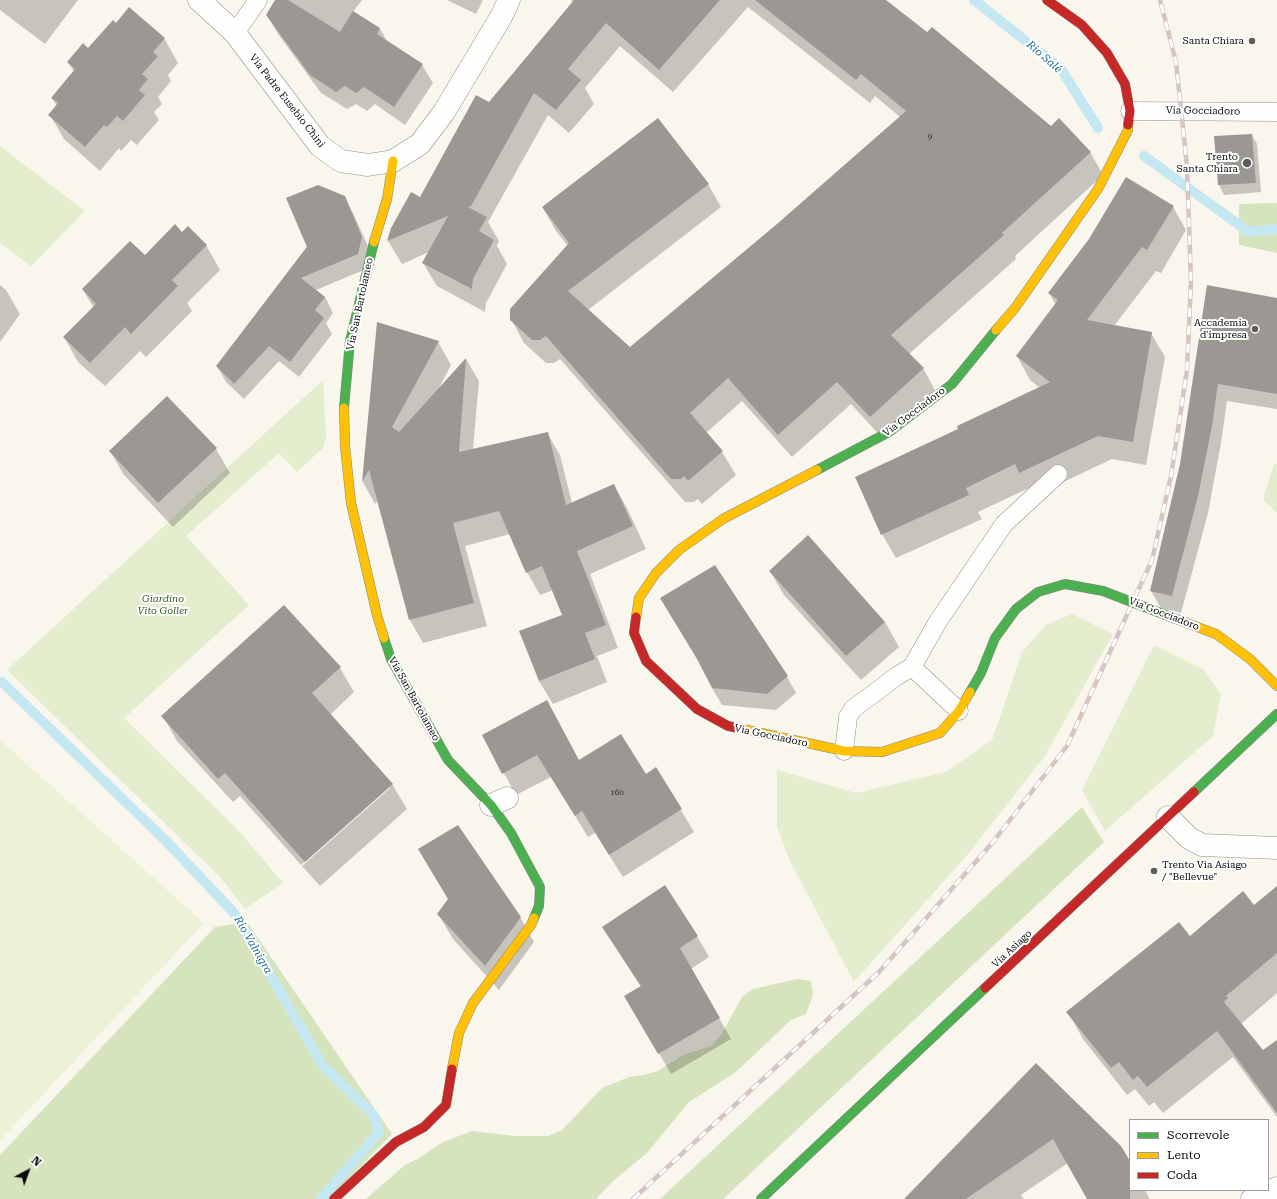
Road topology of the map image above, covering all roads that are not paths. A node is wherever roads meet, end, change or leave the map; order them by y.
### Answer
1 (199, 0) edge
2 (258, 0) edge
3 (509, 0) edge
4 (1047, 0) edge
5 (235, 33) junction
6 (1130, 111) junction
7 (1277, 112) edge
8 (393, 161) junction
9 (1058, 474) dead end
10 (912, 667) junction
11 (1277, 686) edge
12 (959, 712) junction
13 (1277, 714) edge
14 (844, 751) junction
15 (1168, 817) junction
16 (1277, 848) edge
17 (1277, 1188) edge
18 (334, 1199) edge
19 (761, 1199) edge
20 (1252, 1199) edge

1 - 5 street, Via Padre Eusebio Chini
2 - 5 lane
3 - 8 street
4 - 6 street, Via Gocciadoro
5 - 8 street, Via Padre Eusebio Chini
6 - 7 lane, Via Gocciadoro
6 - 14 street, Via Gocciadoro
8 - 18 street, Via San Bartolameo
9 - 10 lane
10 - 12 lane
10 - 14 lane
11 - 12 street, Via Gocciadoro, bridge
12 - 14 street, Via Gocciadoro
13 - 15 street, Via Asiago
15 - 16 street
15 - 19 street, Via Asiago
17 - 20 street

